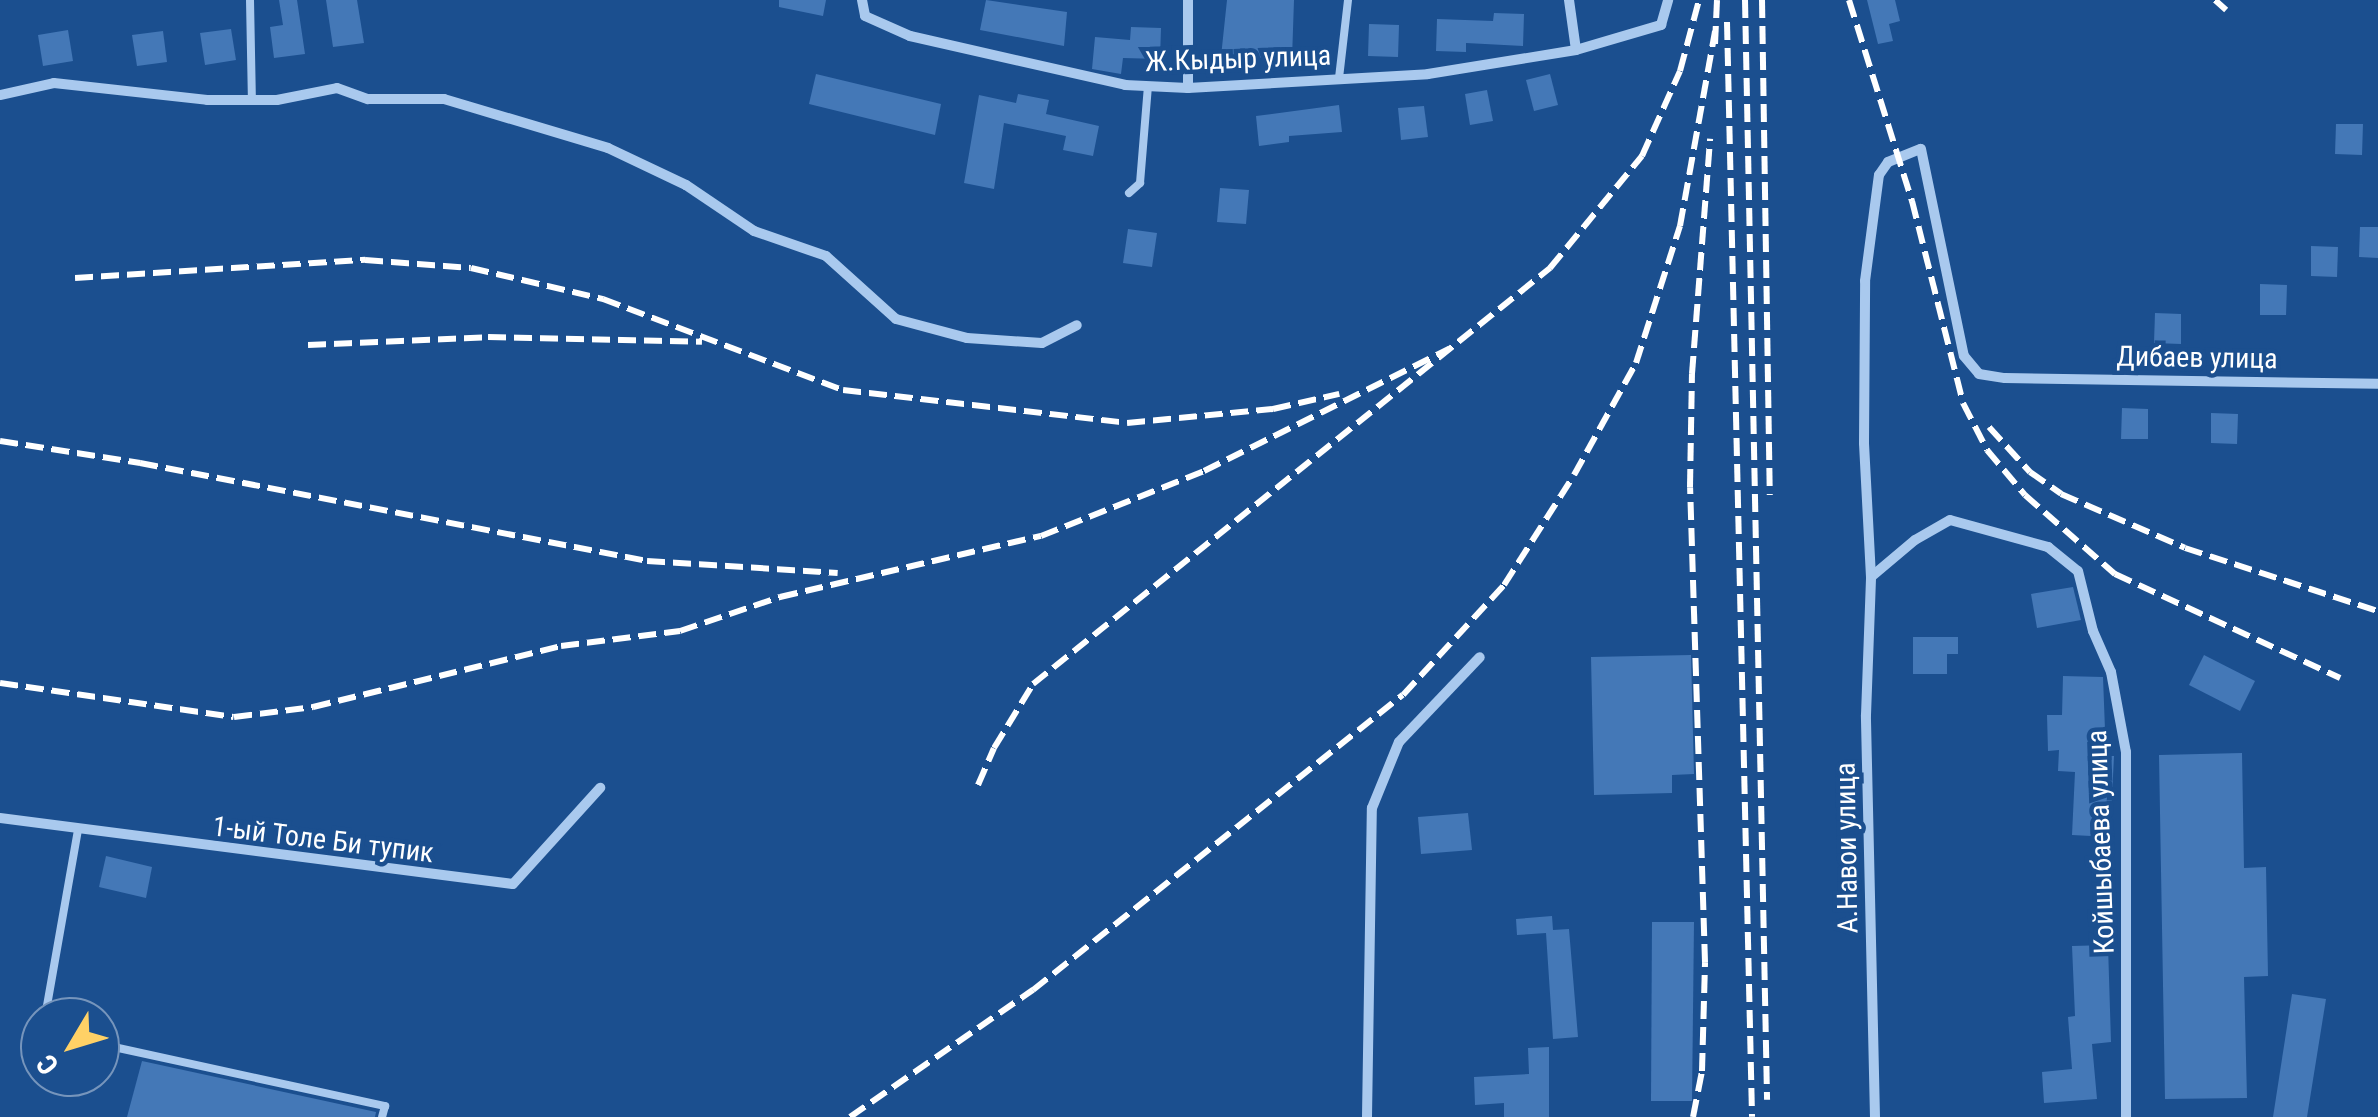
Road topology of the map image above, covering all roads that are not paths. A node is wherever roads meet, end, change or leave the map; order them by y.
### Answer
1 (250, 0) edge
2 (862, 0) edge
3 (1188, 0) edge
4 (1348, 0) edge
5 (1569, 0) edge
6 (1668, 0) edge
7 (1576, 50) junction
8 (1339, 78) junction
9 (1148, 86) junction
10 (1188, 88) junction
11 (0, 94) edge
12 (252, 100) junction
13 (1129, 193) dead end
14 (1077, 325) dead end
15 (2378, 384) edge
16 (1871, 577) junction
17 (1480, 658) dead end
18 (600, 788) dead end
19 (0, 818) edge
20 (78, 830) junction
21 (49, 997) edge
22 (120, 1048) edge
23 (382, 1117) edge
24 (1367, 1117) edge
25 (1875, 1117) edge
26 (2126, 1117) edge

1 - 12 lane
2 - 9 street, Ж.Кыдыр улица
3 - 10 street
4 - 8 lane
5 - 7 street
6 - 7 street, Ж.Кыдыр улица
7 - 8 street, Ж.Кыдыр улица
8 - 10 street, Ж.Кыдыр улица
9 - 10 street, Ж.Кыдыр улица
9 - 13 lane
11 - 12 street
12 - 14 street
15 - 16 street, Дибаев улица
16 - 25 street, А.Навои улица
16 - 26 street, Койшыбаева улица
17 - 24 street
18 - 20 street, 1-ый Толе Би тупик
19 - 20 street, 1-ый Толе Би тупик
20 - 21 lane
22 - 23 lane

